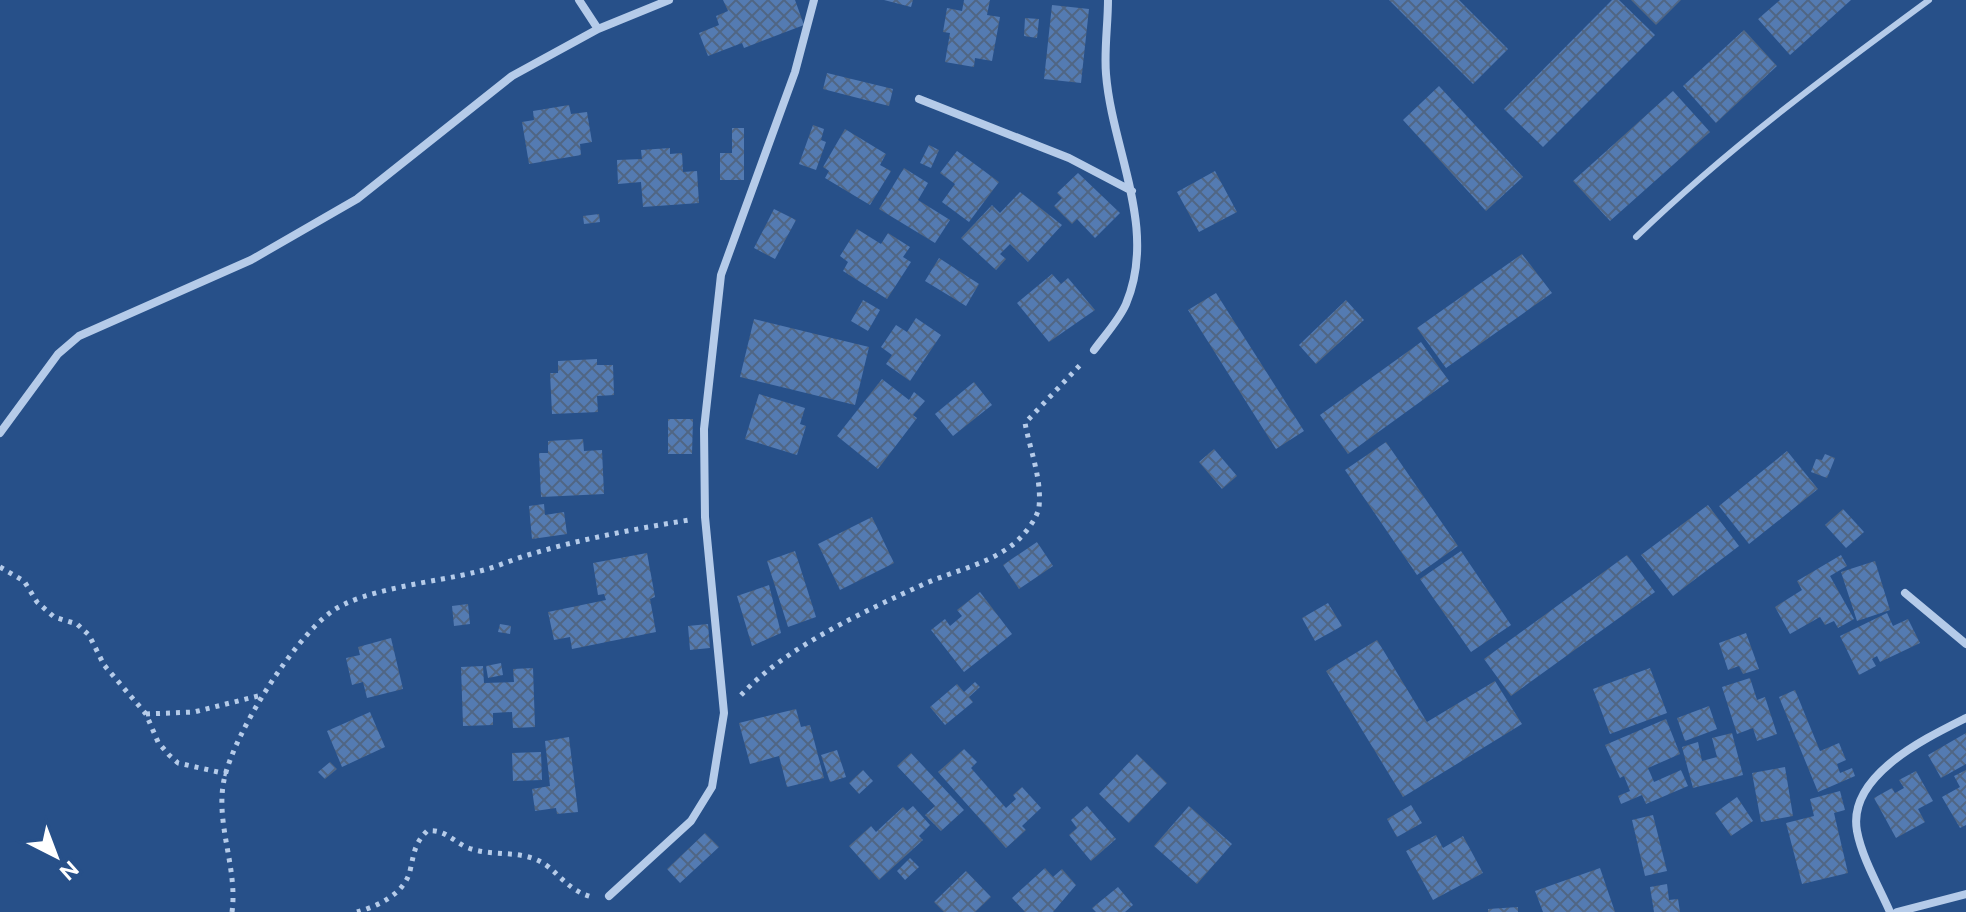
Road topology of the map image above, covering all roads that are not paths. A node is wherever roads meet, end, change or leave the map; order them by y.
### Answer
1 (579, 0) edge
2 (669, 0) edge
3 (814, 0) edge
4 (1108, 0) edge
5 (1929, 0) edge
6 (598, 29) junction
7 (919, 99) dead end
8 (1132, 191) junction
9 (1636, 237) dead end
10 (1094, 350) road end
11 (0, 433) edge
12 (1905, 593) dead end
13 (1966, 644) edge
14 (1966, 718) edge
15 (1966, 894) edge
16 (609, 896) road end
17 (1890, 912) edge
18 (1897, 912) edge

1 - 6 street
2 - 6 street
3 - 16 street
4 - 8 street
5 - 9 lane
6 - 11 street
7 - 8 street
8 - 10 street
12 - 13 street
14 - 17 street
15 - 18 street

